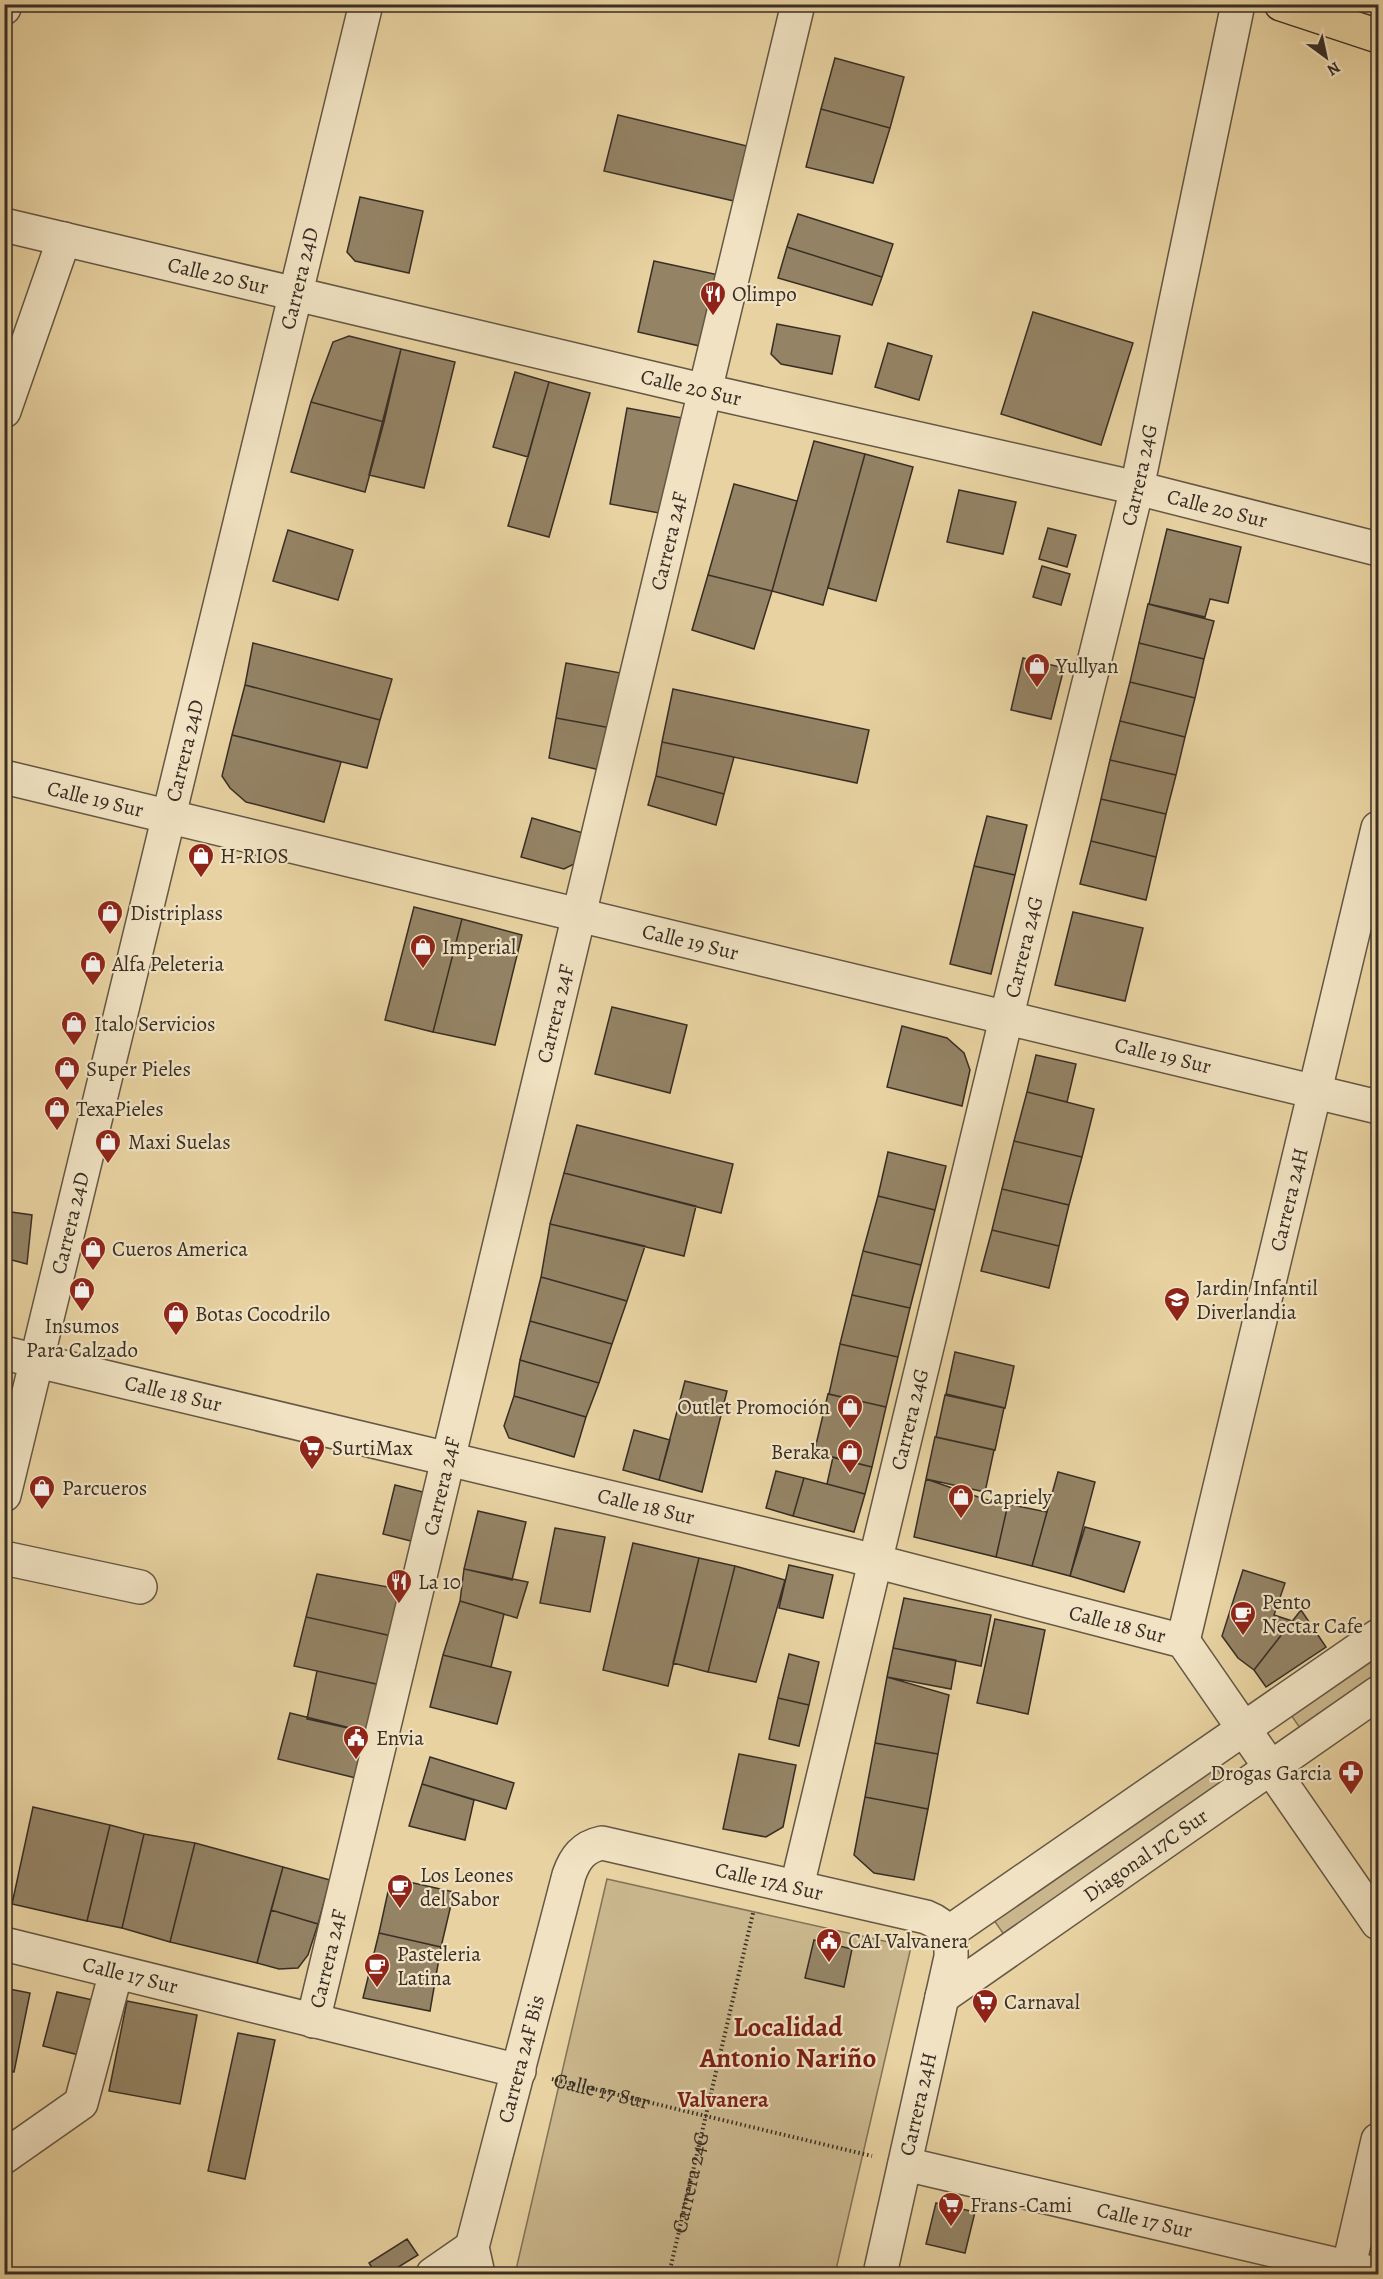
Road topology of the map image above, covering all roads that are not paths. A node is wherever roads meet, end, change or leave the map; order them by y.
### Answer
1 (366, 4) edge
2 (798, 4) edge
3 (1238, 4) edge
4 (1281, 4) edge
5 (1378, 36) edge
6 (4, 225) edge
7 (64, 239) junction
8 (296, 294) junction
9 (706, 390) junction
10 (4, 411) edge
11 (1137, 488) junction
12 (1378, 549) edge
13 (4, 777) edge
14 (169, 818) junction
15 (1378, 828) edge
16 (580, 916) junction
17 (1005, 1018) junction
18 (1315, 1092) junction
19 (1378, 1107) edge
20 (4, 1353) edge
21 (37, 1360) junction
22 (449, 1458) junction
23 (4, 1495) edge
24 (4, 1558) edge
25 (875, 1561) junction
26 (140, 1587) dead end
27 (1378, 1636) edge
28 (1183, 1641) junction
29 (1378, 1693) edge
30 (1244, 1729) junction
31 (1270, 1767) junction
32 (585, 1849) joint
33 (797, 1887) junction
34 (1378, 1923) edge
35 (948, 1933) junction
36 (4, 1944) edge
37 (116, 1972) junction
38 (942, 1997) junction
39 (313, 2021) junction
40 (519, 2071) junction
41 (1378, 2140) edge
42 (4, 2157) edge
43 (905, 2164) junction
44 (475, 2261) edge
45 (1357, 2272) edge
46 (433, 2274) edge
47 (880, 2274) edge

1 - 8 street, Carrera 24D
2 - 9 street, Carrera 24F
3 - 11 street, Carrera 24G
4 - 5 main road
6 - 7 street, Calle 20 Sur
7 - 8 street, Calle 20 Sur
7 - 10 street
8 - 9 street, Calle 20 Sur
8 - 14 street, Carrera 24D
9 - 11 street, Calle 20 Sur
9 - 16 street, Carrera 24F
11 - 12 street, Calle 20 Sur
11 - 17 street, Carrera 24G
13 - 14 street, Calle 19 Sur
14 - 16 street, Calle 19 Sur
14 - 21 street, Carrera 24D
15 - 18 street, Carrera 24H
16 - 17 street, Calle 19 Sur
16 - 22 street, Carrera 24F
17 - 18 street, Calle 19 Sur
17 - 25 street, Carrera 24G
18 - 19 street, Calle 19 Sur
18 - 28 street, Carrera 24H
20 - 21 street, Calle 18 Sur
21 - 22 street, Calle 18 Sur
21 - 23 street, Carrera 24D
22 - 25 street, Calle 18 Sur
22 - 39 street, Carrera 24F
24 - 26 street
25 - 28 street, Calle 18 Sur
25 - 33 street, Carrera 24G
27 - 30 street
28 - 30 street, Calle 18 Sur
29 - 31 street, Diagonal 17C Sur
30 - 31 street, Calle 18 Sur
30 - 35 street
31 - 34 street, Calle 18 Sur
31 - 38 street, Diagonal 17C Sur
32 - 33 street, Calle 17A Sur
32 - 40 street, Carrera 24F Bis
33 - 35 street, Calle 17A Sur
35 - 38 street, Carrera 24H
36 - 37 street, Calle 17 Sur
37 - 39 street, Calle 17 Sur
37 - 42 street
38 - 43 street, Carrera 24H
39 - 40 street, Calle 17 Sur
40 - 44 street, Carrera 24F Bis
41 - 45 street
43 - 45 street, Calle 17 Sur
43 - 47 street, Carrera 24H
44 - 46 street

